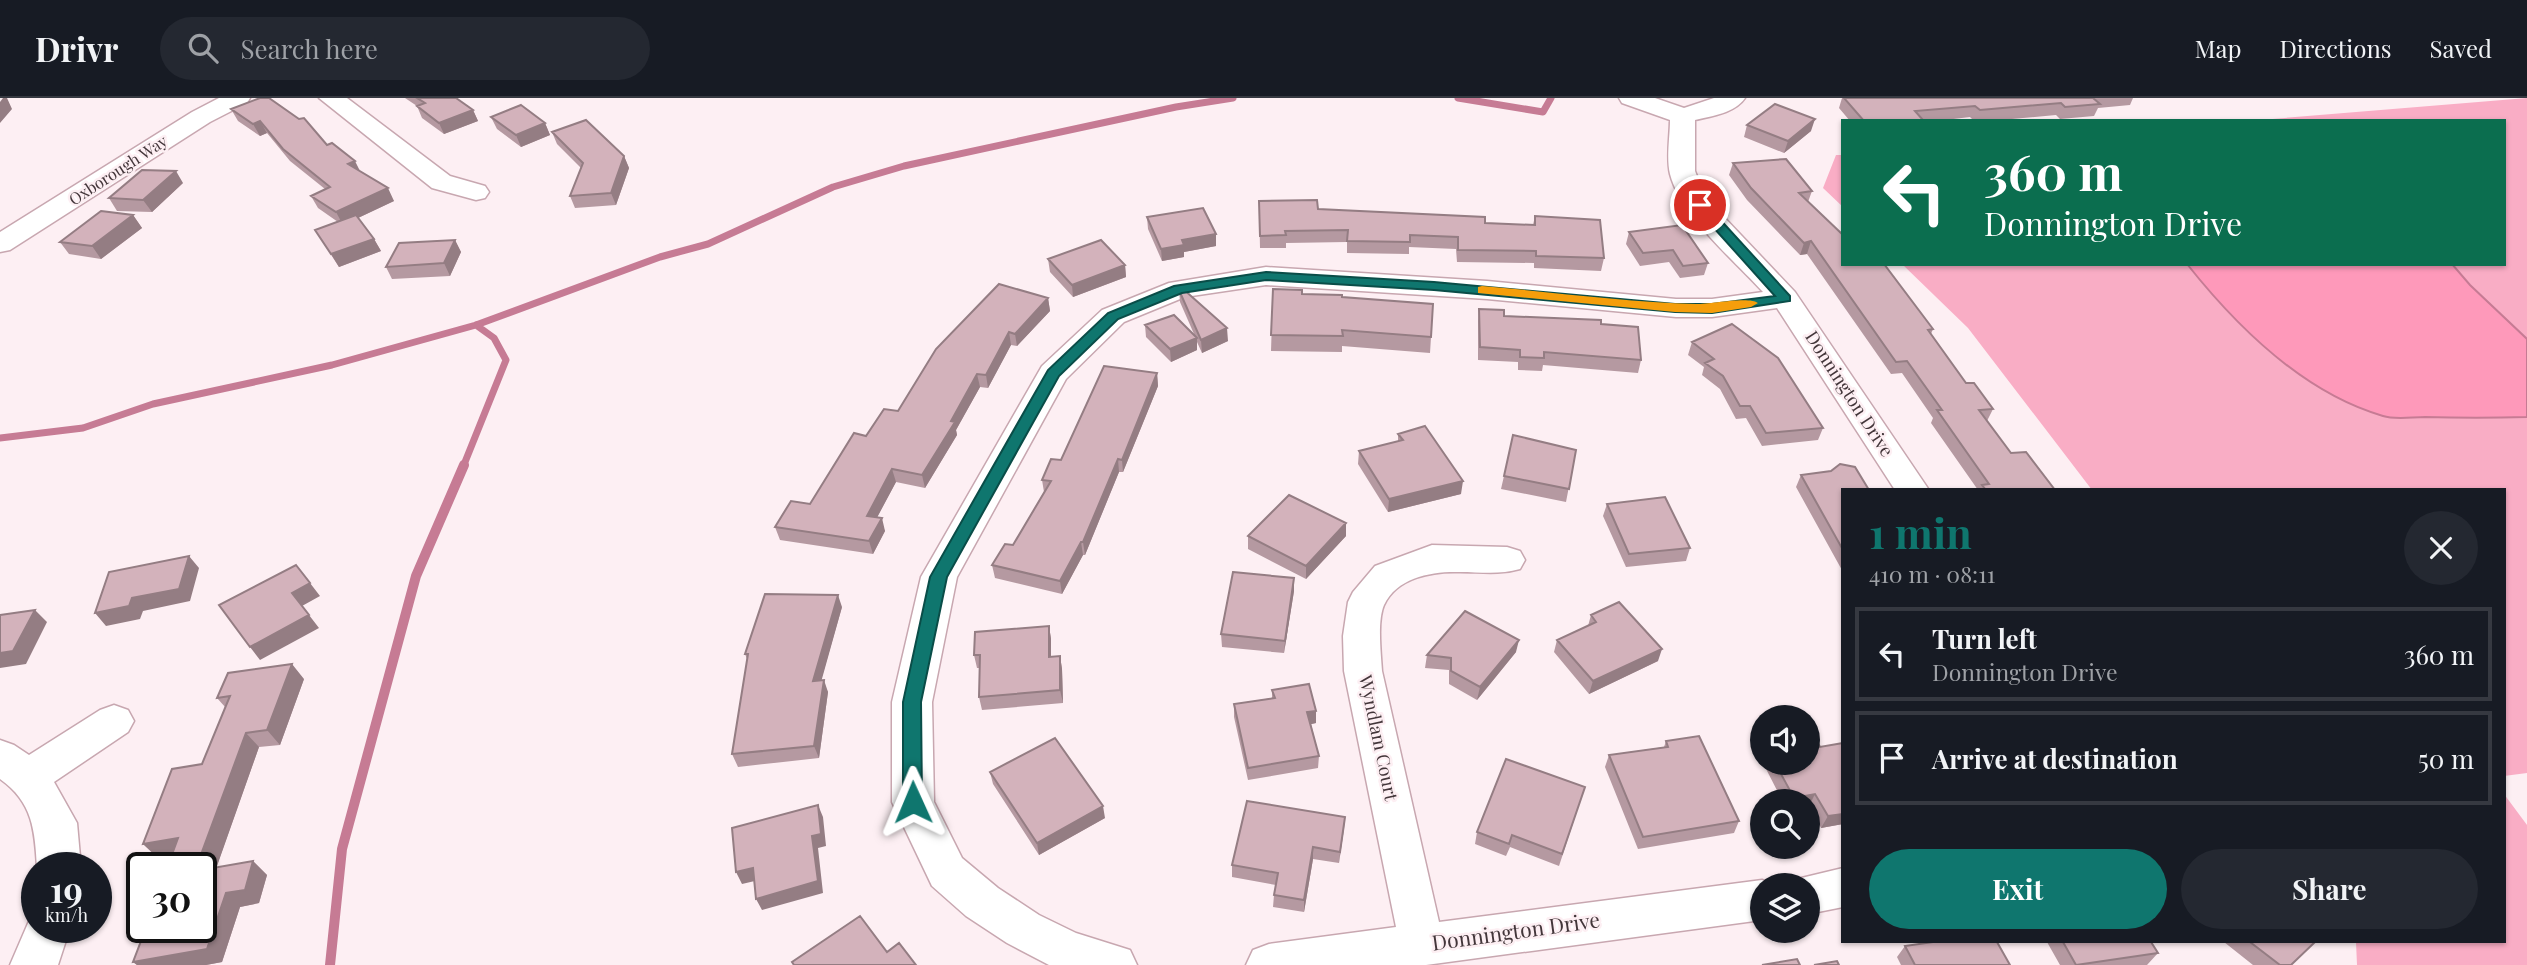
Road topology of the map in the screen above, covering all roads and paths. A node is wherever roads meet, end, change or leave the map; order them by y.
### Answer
1 (238, 98) edge
2 (331, 98) edge
3 (1631, 98) edge
4 (1733, 98) edge
5 (1683, 116) junction
6 (477, 192) dead end
7 (0, 244) edge
8 (1785, 298) junction
9 (1911, 488) edge
10 (1507, 560) dead end
11 (114, 721) dead end
12 (15, 767) edge
13 (58, 852) edge
14 (1841, 887) edge
15 (1820, 892) edge
16 (1750, 902) edge
17 (43, 943) edge
18 (1422, 944) junction
19 (33, 965) edge
20 (1114, 965) edge
21 (1269, 965) edge

1 - 7 street, Oxborough Way
2 - 6 street
3 - 5 street
4 - 5 street
5 - 8 street, Donnington Drive
8 - 9 street, Donnington Drive
8 - 20 street
10 - 18 street, Wyndlam Court
11 - 12 street
12 - 13 street
14 - 15 street
16 - 18 street, Donnington Drive
17 - 19 street
18 - 21 street, Donnington Drive

